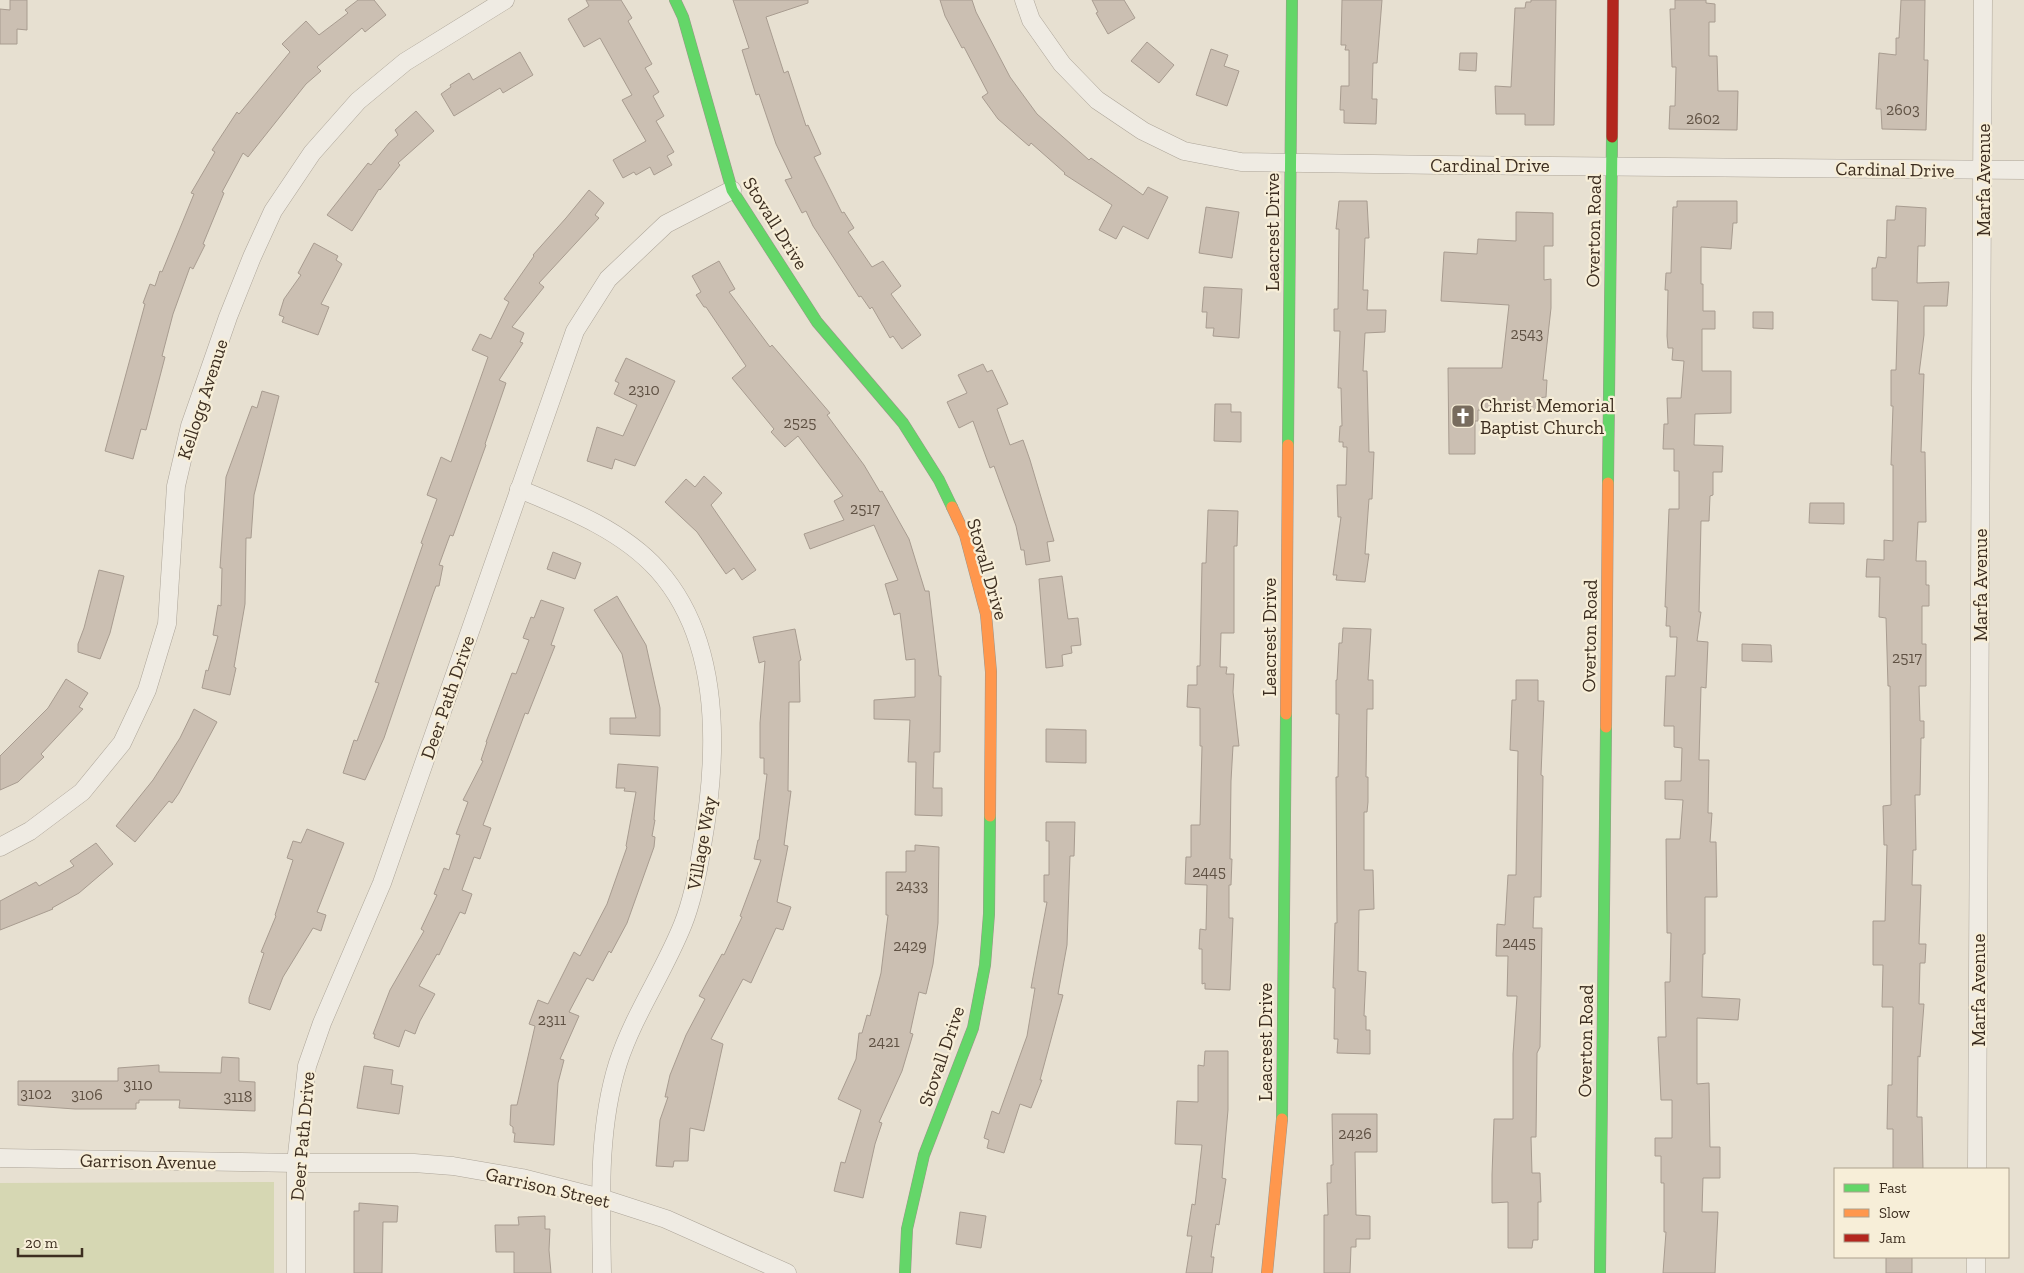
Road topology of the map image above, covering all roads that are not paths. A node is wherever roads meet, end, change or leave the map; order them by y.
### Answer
1 (505, 0) edge
2 (675, 0) edge
3 (1024, 0) edge
4 (1292, 0) edge
5 (1613, 0) edge
6 (1983, 0) edge
7 (1290, 162) junction
8 (1612, 166) junction
9 (1983, 170) junction
10 (2024, 170) edge
11 (732, 190) junction
12 (519, 490) junction
13 (0, 847) edge
14 (0, 1158) edge
15 (296, 1163) junction
16 (1977, 1168) edge
17 (601, 1198) junction
18 (1976, 1258) edge
19 (296, 1273) edge
20 (602, 1273) edge
21 (787, 1273) edge
22 (905, 1273) edge
23 (1267, 1273) edge
24 (1600, 1273) edge
25 (1976, 1273) edge

1 - 13 street, Kellogg Avenue
2 - 11 street, Stovall Drive
3 - 7 street, Cardinal Drive
4 - 7 street, Leacrest Drive
5 - 8 street, Overton Road
6 - 9 street, Marfa Avenue
7 - 8 street, Cardinal Drive
7 - 23 street, Leacrest Drive
8 - 9 street, Cardinal Drive
8 - 24 street, Overton Road
9 - 10 street, Cardinal Drive
9 - 16 street, Marfa Avenue
11 - 12 street, Deer Path Drive
11 - 22 street, Stovall Drive
12 - 15 street, Deer Path Drive
12 - 17 street, Village Way
14 - 15 street, Garrison Avenue
15 - 17 street, Garrison Street
15 - 19 street, Deer Path Drive
17 - 20 street, Village Way
17 - 21 street, Garrison Street
18 - 25 street

